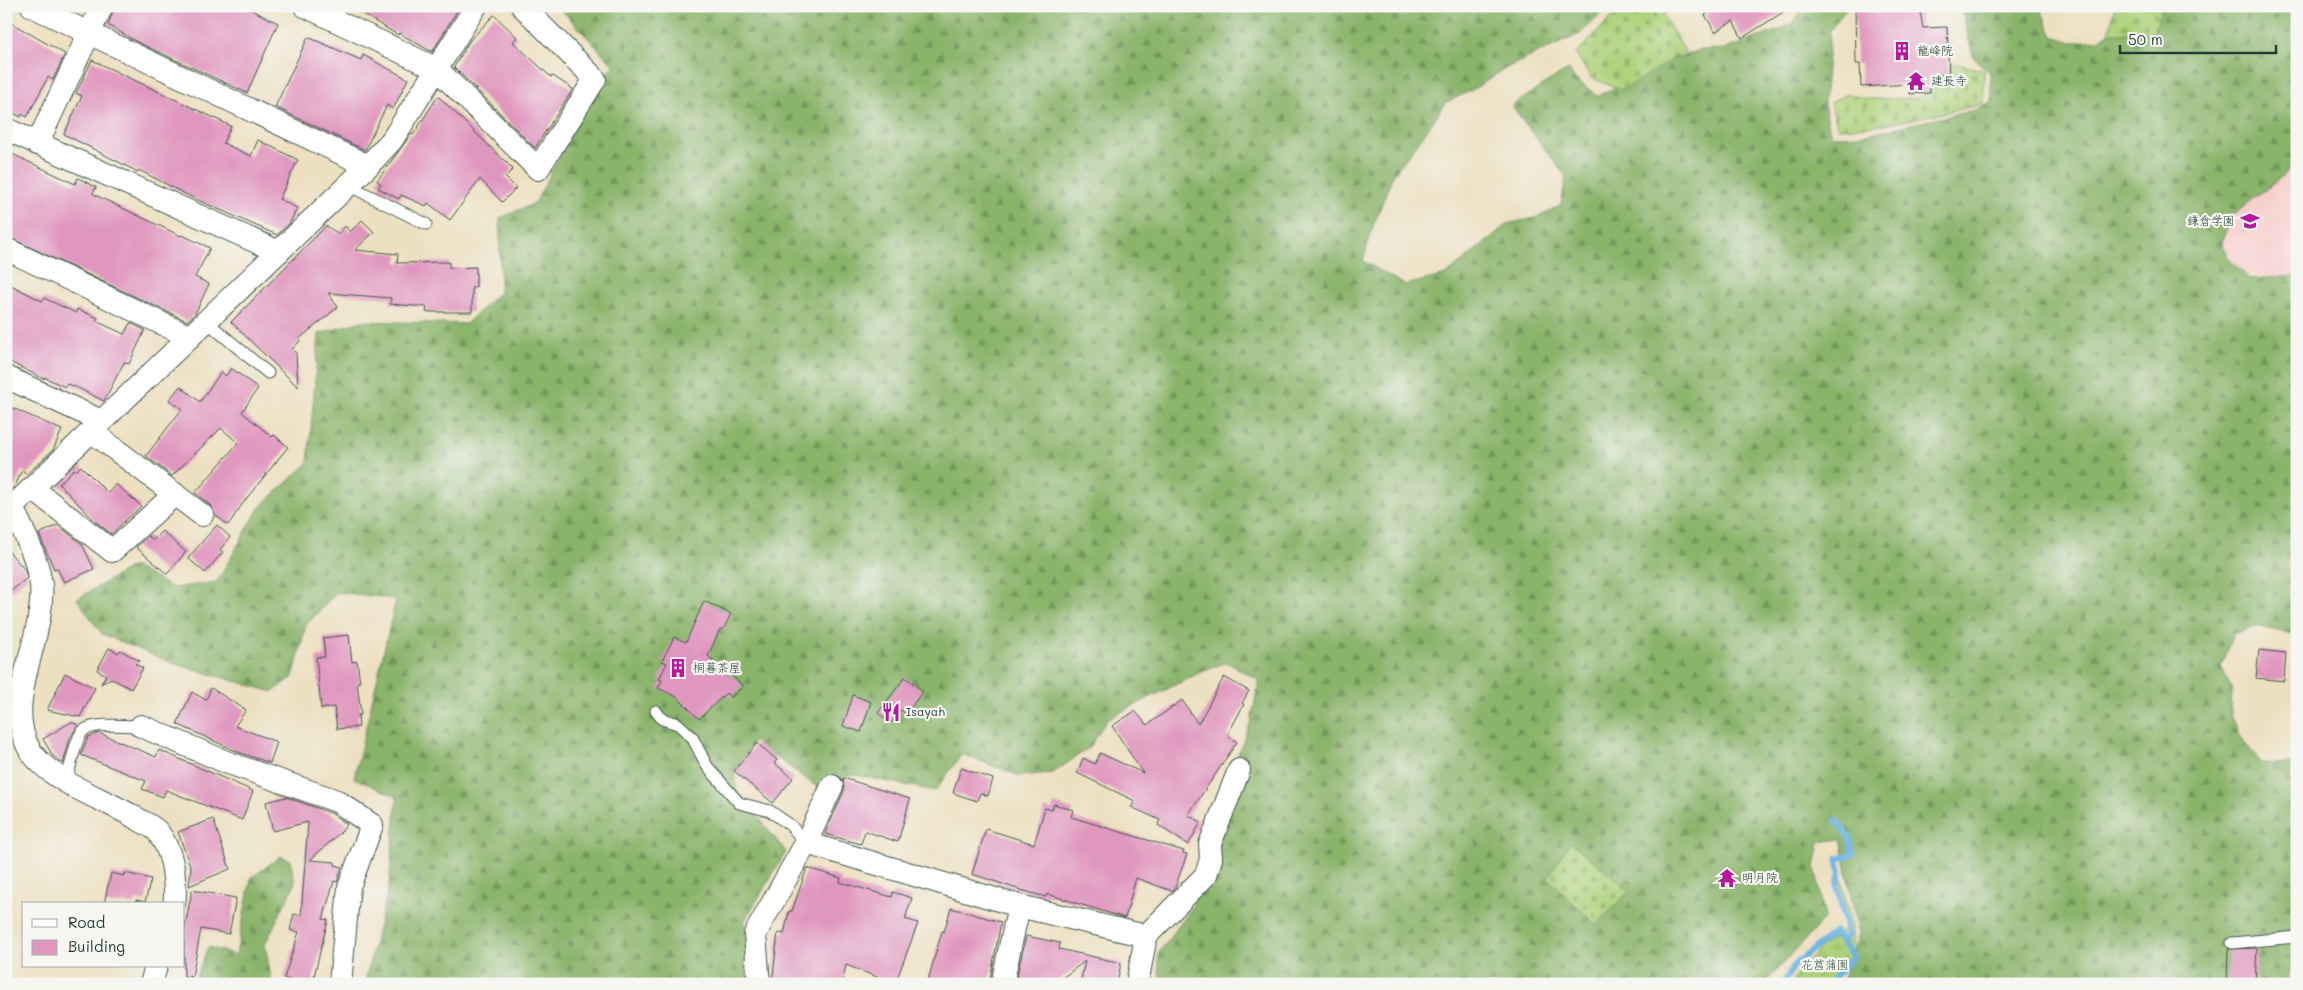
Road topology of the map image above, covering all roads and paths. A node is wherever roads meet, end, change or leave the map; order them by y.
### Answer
1 (32, 6) edge
2 (102, 6) edge
3 (306, 6) edge
4 (476, 6) edge
5 (522, 6) edge
6 (89, 32) junction
7 (437, 69) junction
8 (6, 129) edge
9 (37, 144) junction
10 (368, 166) junction
11 (348, 185) junction
12 (426, 224) dead end
13 (6, 249) edge
14 (279, 252) junction
15 (206, 321) junction
16 (190, 337) junction
17 (268, 373) dead end
18 (6, 376) edge
19 (96, 426) junction
20 (32, 488) junction
21 (175, 494) junction
22 (8, 508) edge
23 (202, 515) dead end
24 (656, 712) dead end
25 (141, 726) joint
26 (1239, 770) dead end
27 (66, 782) junction
28 (832, 786) dead end
29 (806, 843) junction
30 (174, 902) edge
31 (1019, 906) junction
32 (1146, 936) junction
33 (2297, 937) edge
34 (2232, 943) dead end
35 (155, 968) edge
36 (151, 984) edge
37 (340, 984) edge
38 (759, 984) edge
39 (1002, 984) edge
40 (1137, 984) edge

1 - 6 street
2 - 6 street
3 - 7 street
4 - 7 street
5 - 7 street
6 - 9 street
6 - 10 street
7 - 10 street
8 - 9 street
9 - 14 street
10 - 11 street
11 - 12 lane
11 - 14 street
13 - 16 street
14 - 15 street
15 - 16 street
15 - 17 lane
16 - 19 street
18 - 19 street
19 - 20 street
19 - 21 street
20 - 21 street
20 - 22 street
21 - 23 street
22 - 27 street
24 - 29 lane
25 - 27 lane
25 - 37 street
26 - 32 street
27 - 30 street
28 - 29 street
29 - 31 street
29 - 38 street
31 - 32 street
31 - 39 street
32 - 40 street
33 - 34 lane
35 - 36 street

